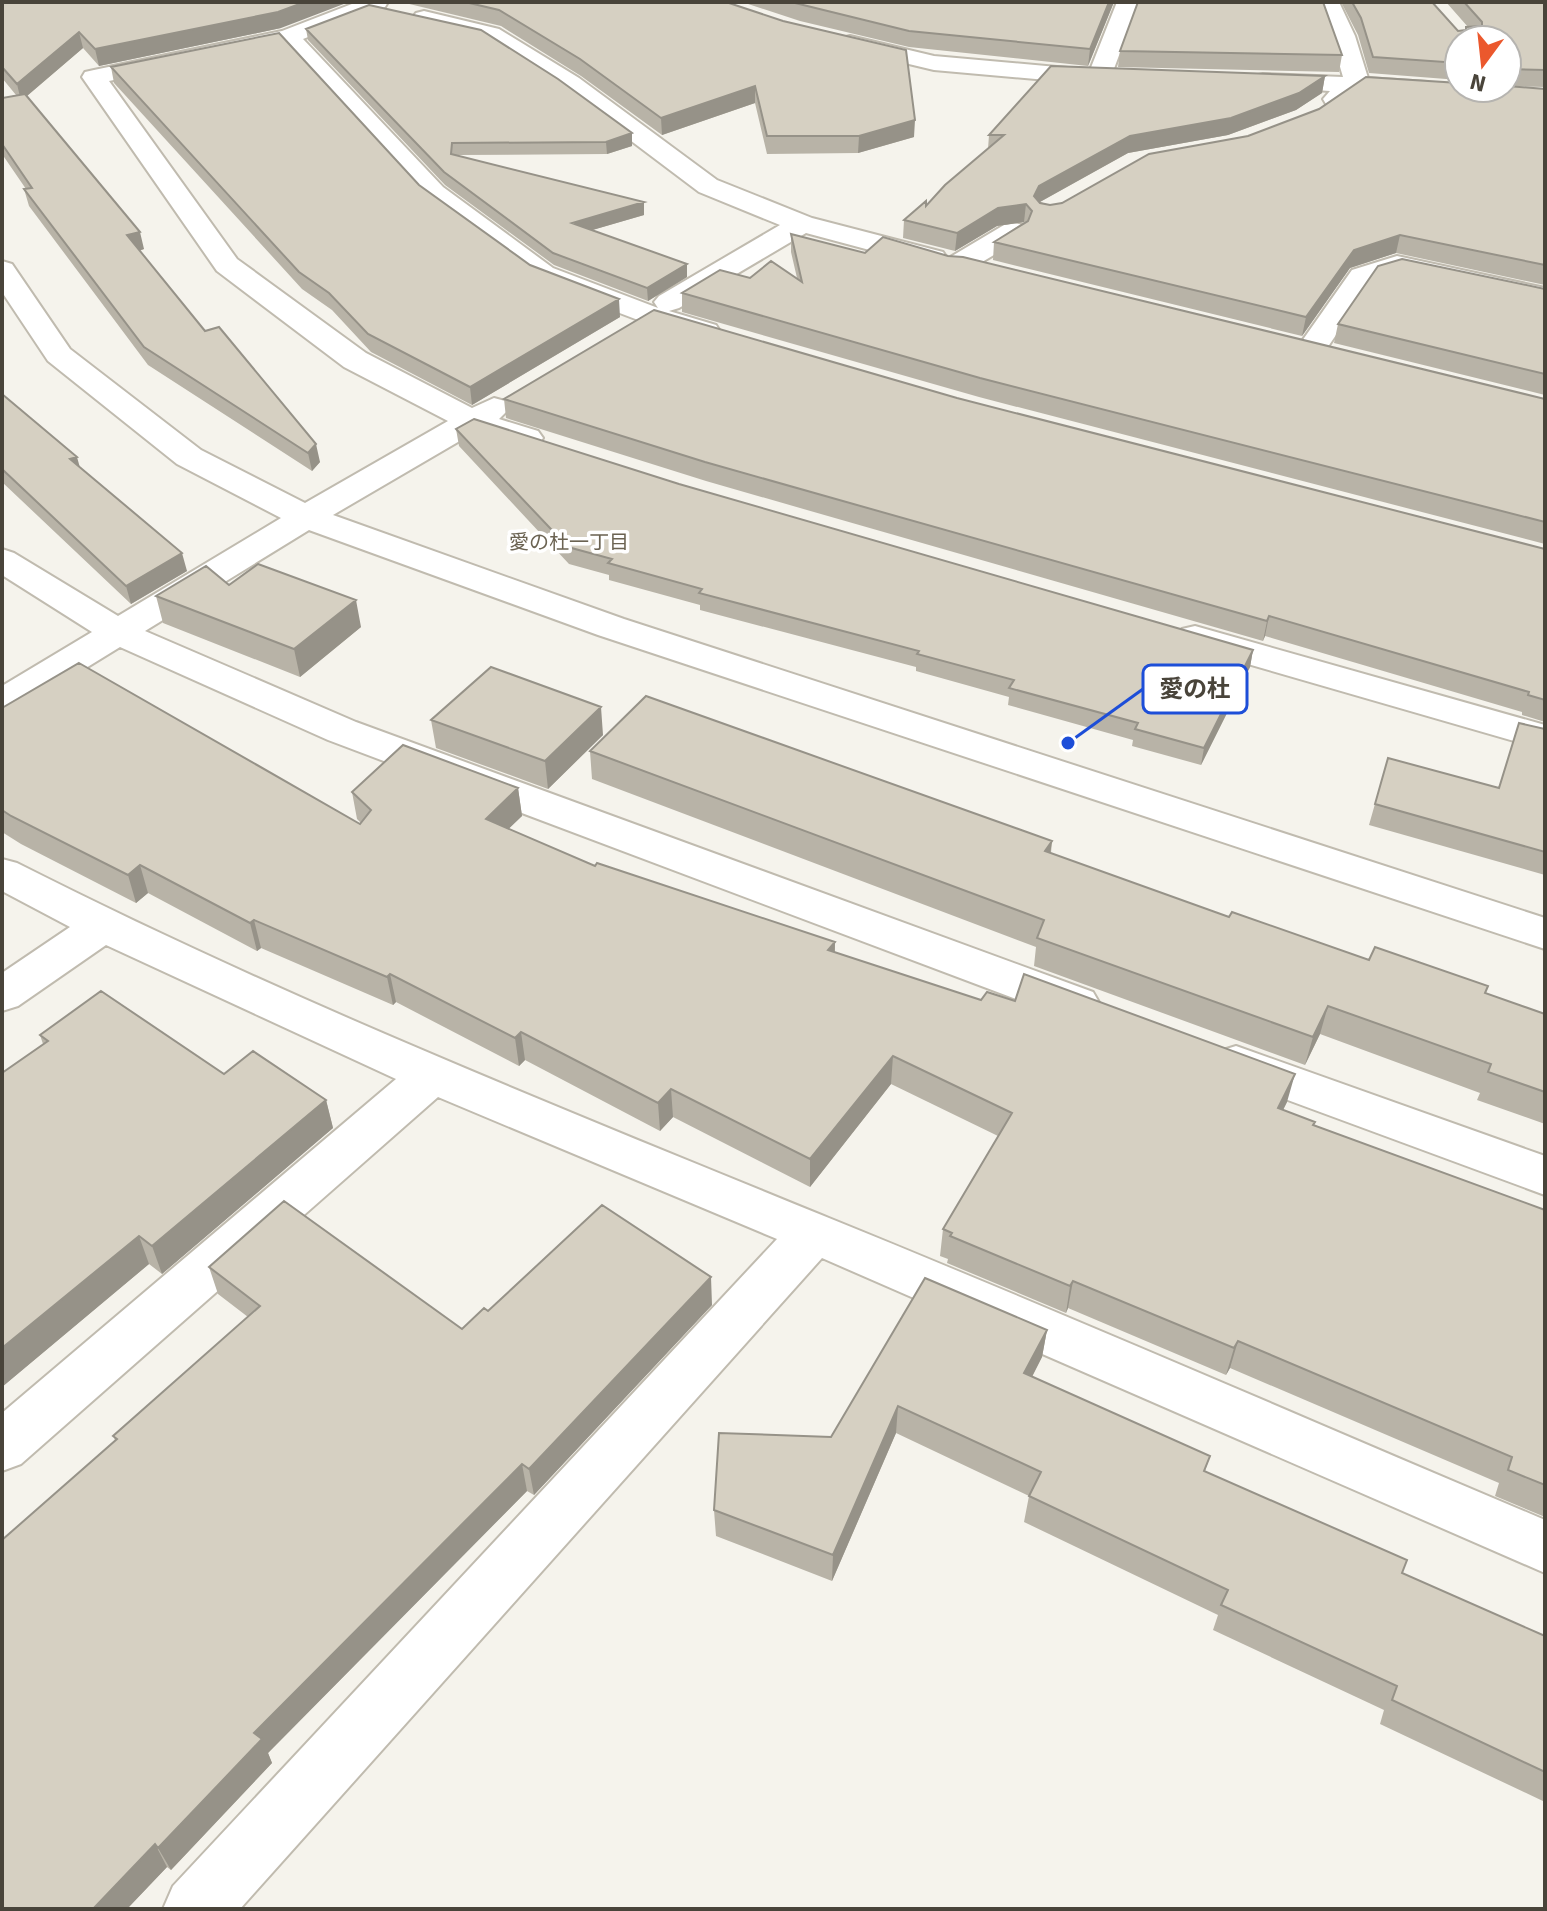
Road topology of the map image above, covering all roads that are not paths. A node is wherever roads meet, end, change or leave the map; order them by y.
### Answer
1 (1128, 2) edge
2 (1328, 2) edge
3 (374, 4) edge
4 (821, 36) edge
5 (288, 37) junction
6 (1099, 77) junction
7 (1129, 78) edge
8 (1234, 81) edge
9 (1357, 83) junction
10 (1443, 89) edge
11 (1317, 111) edge
12 (802, 224) junction
13 (1014, 231) edge
14 (957, 265) junction
15 (2, 270) edge
16 (996, 274) edge
17 (1545, 297) edge
18 (634, 323) junction
19 (739, 341) edge
20 (1280, 344) edge
21 (1310, 351) junction
22 (1339, 358) edge
23 (514, 397) edge
24 (473, 421) junction
25 (561, 449) edge
26 (306, 517) junction
27 (2, 560) edge
28 (1161, 627) edge
29 (119, 633) junction
30 (2, 703) edge
31 (1545, 738) edge
32 (2, 873) edge
33 (102, 926) junction
34 (1545, 934) edge
35 (2, 995) edge
36 (1117, 1019) edge
37 (1206, 1052) edge
38 (432, 1075) junction
39 (1545, 1176) edge
40 (814, 1233) junction
41 (2, 1447) edge
42 (1545, 1547) edge
43 (196, 1909) edge

1 - 6 street
2 - 9 street
3 - 5 street
3 - 12 street
4 - 6 street
5 - 18 street
5 - 24 street
6 - 7 street
8 - 9 street
9 - 10 street
9 - 11 street
12 - 14 street
12 - 18 street
13 - 14 street
14 - 16 street
15 - 26 street
17 - 21 street
18 - 19 street
20 - 21 street
21 - 22 street
23 - 24 street
24 - 25 street
24 - 26 street
26 - 29 street
26 - 34 street
27 - 29 street
28 - 31 street
29 - 30 street
29 - 36 street
32 - 33 street
33 - 35 street
33 - 38 street
37 - 39 street
38 - 40 street
38 - 41 street
40 - 42 street
40 - 43 street

